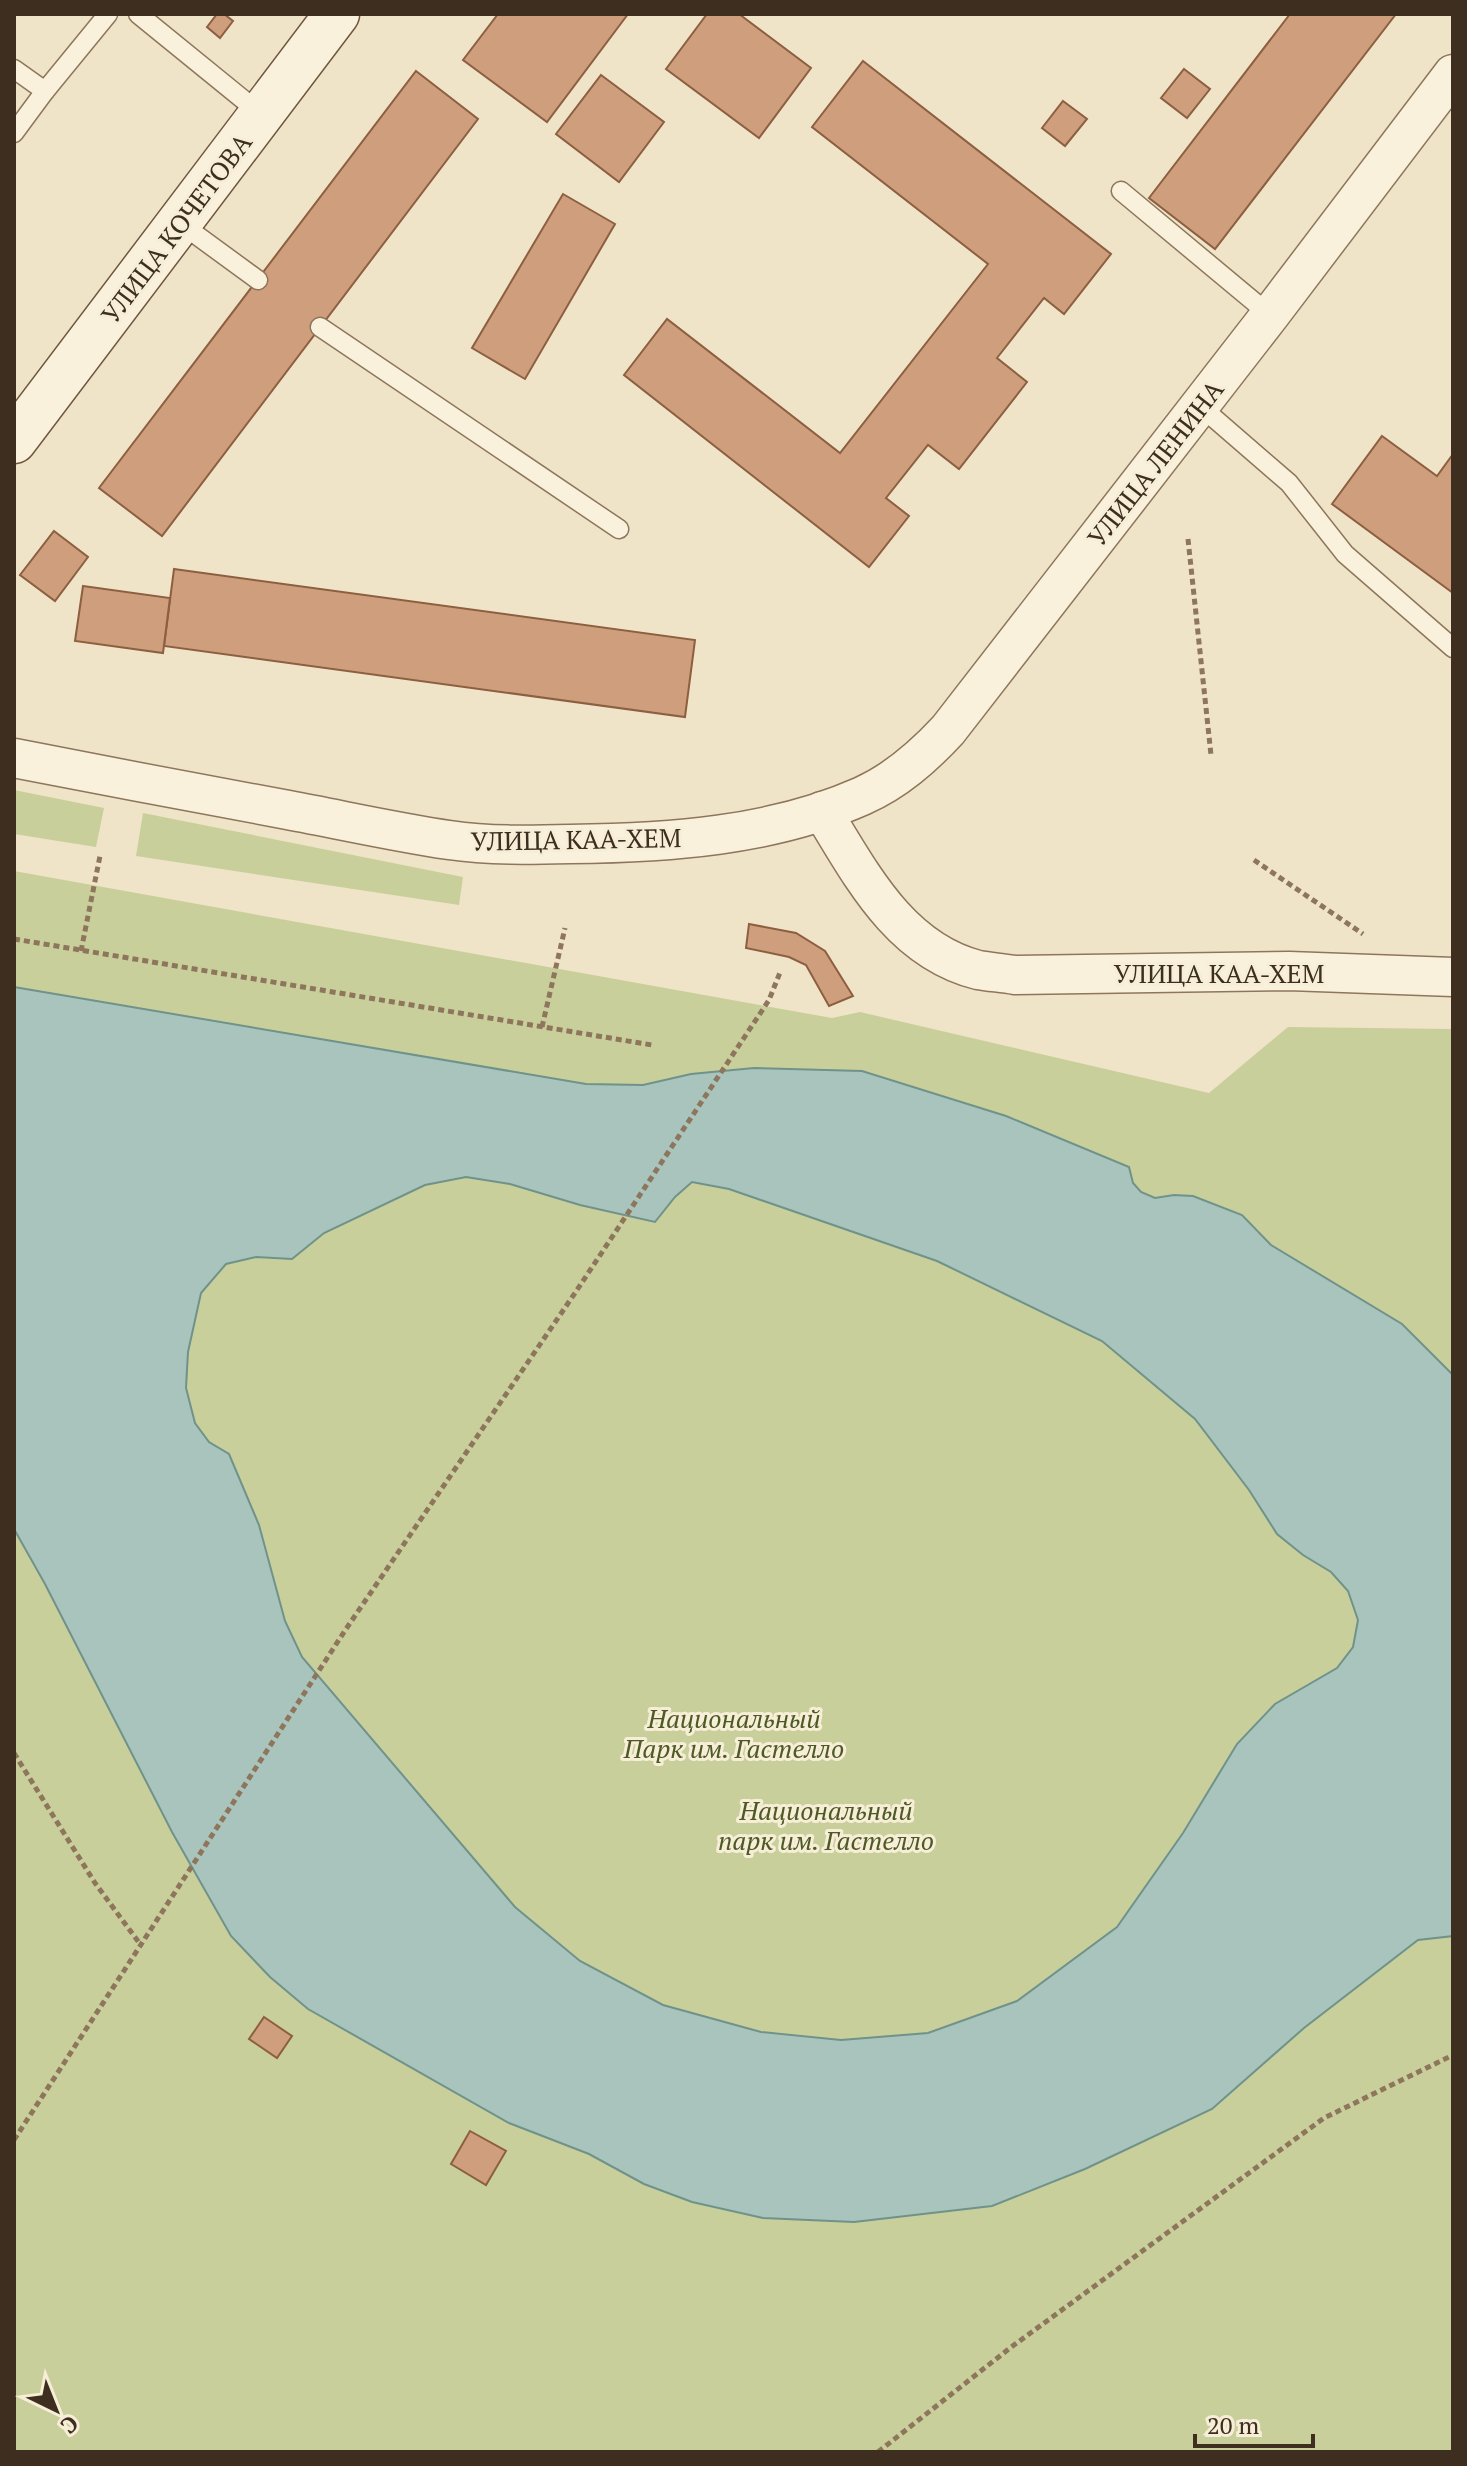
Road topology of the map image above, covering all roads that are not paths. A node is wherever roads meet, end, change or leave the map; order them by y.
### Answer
1 (108, 14) edge
2 (138, 14) edge
3 (337, 14) edge
4 (14, 69) edge
5 (45, 91) junction
6 (1447, 94) edge
7 (261, 114) junction
8 (14, 133) edge
9 (1121, 191) dead end
10 (180, 223) junction
11 (258, 280) dead end
12 (1270, 315) junction
13 (320, 327) dead end
14 (1200, 406) junction
15 (14, 441) edge
16 (619, 529) dead end
17 (1453, 648) edge
18 (14, 758) edge
19 (822, 811) junction
20 (1453, 977) edge

1 - 5 lane
2 - 7 lane
3 - 7 main road, УЛИЦА КОЧЕТОВА
4 - 5 lane
5 - 8 lane
6 - 12 street, УЛИЦА ЛЕНИНА
7 - 10 main road, УЛИЦА КОЧЕТОВА
9 - 12 lane
10 - 11 lane
10 - 15 main road, УЛИЦА КОЧЕТОВА
12 - 14 street, УЛИЦА ЛЕНИНА
13 - 16 lane
14 - 17 lane
14 - 19 street, УЛИЦА ЛЕНИНА
18 - 19 street, УЛИЦА КАА-ХЕМ
19 - 20 street, УЛИЦА КАА-ХЕМ

